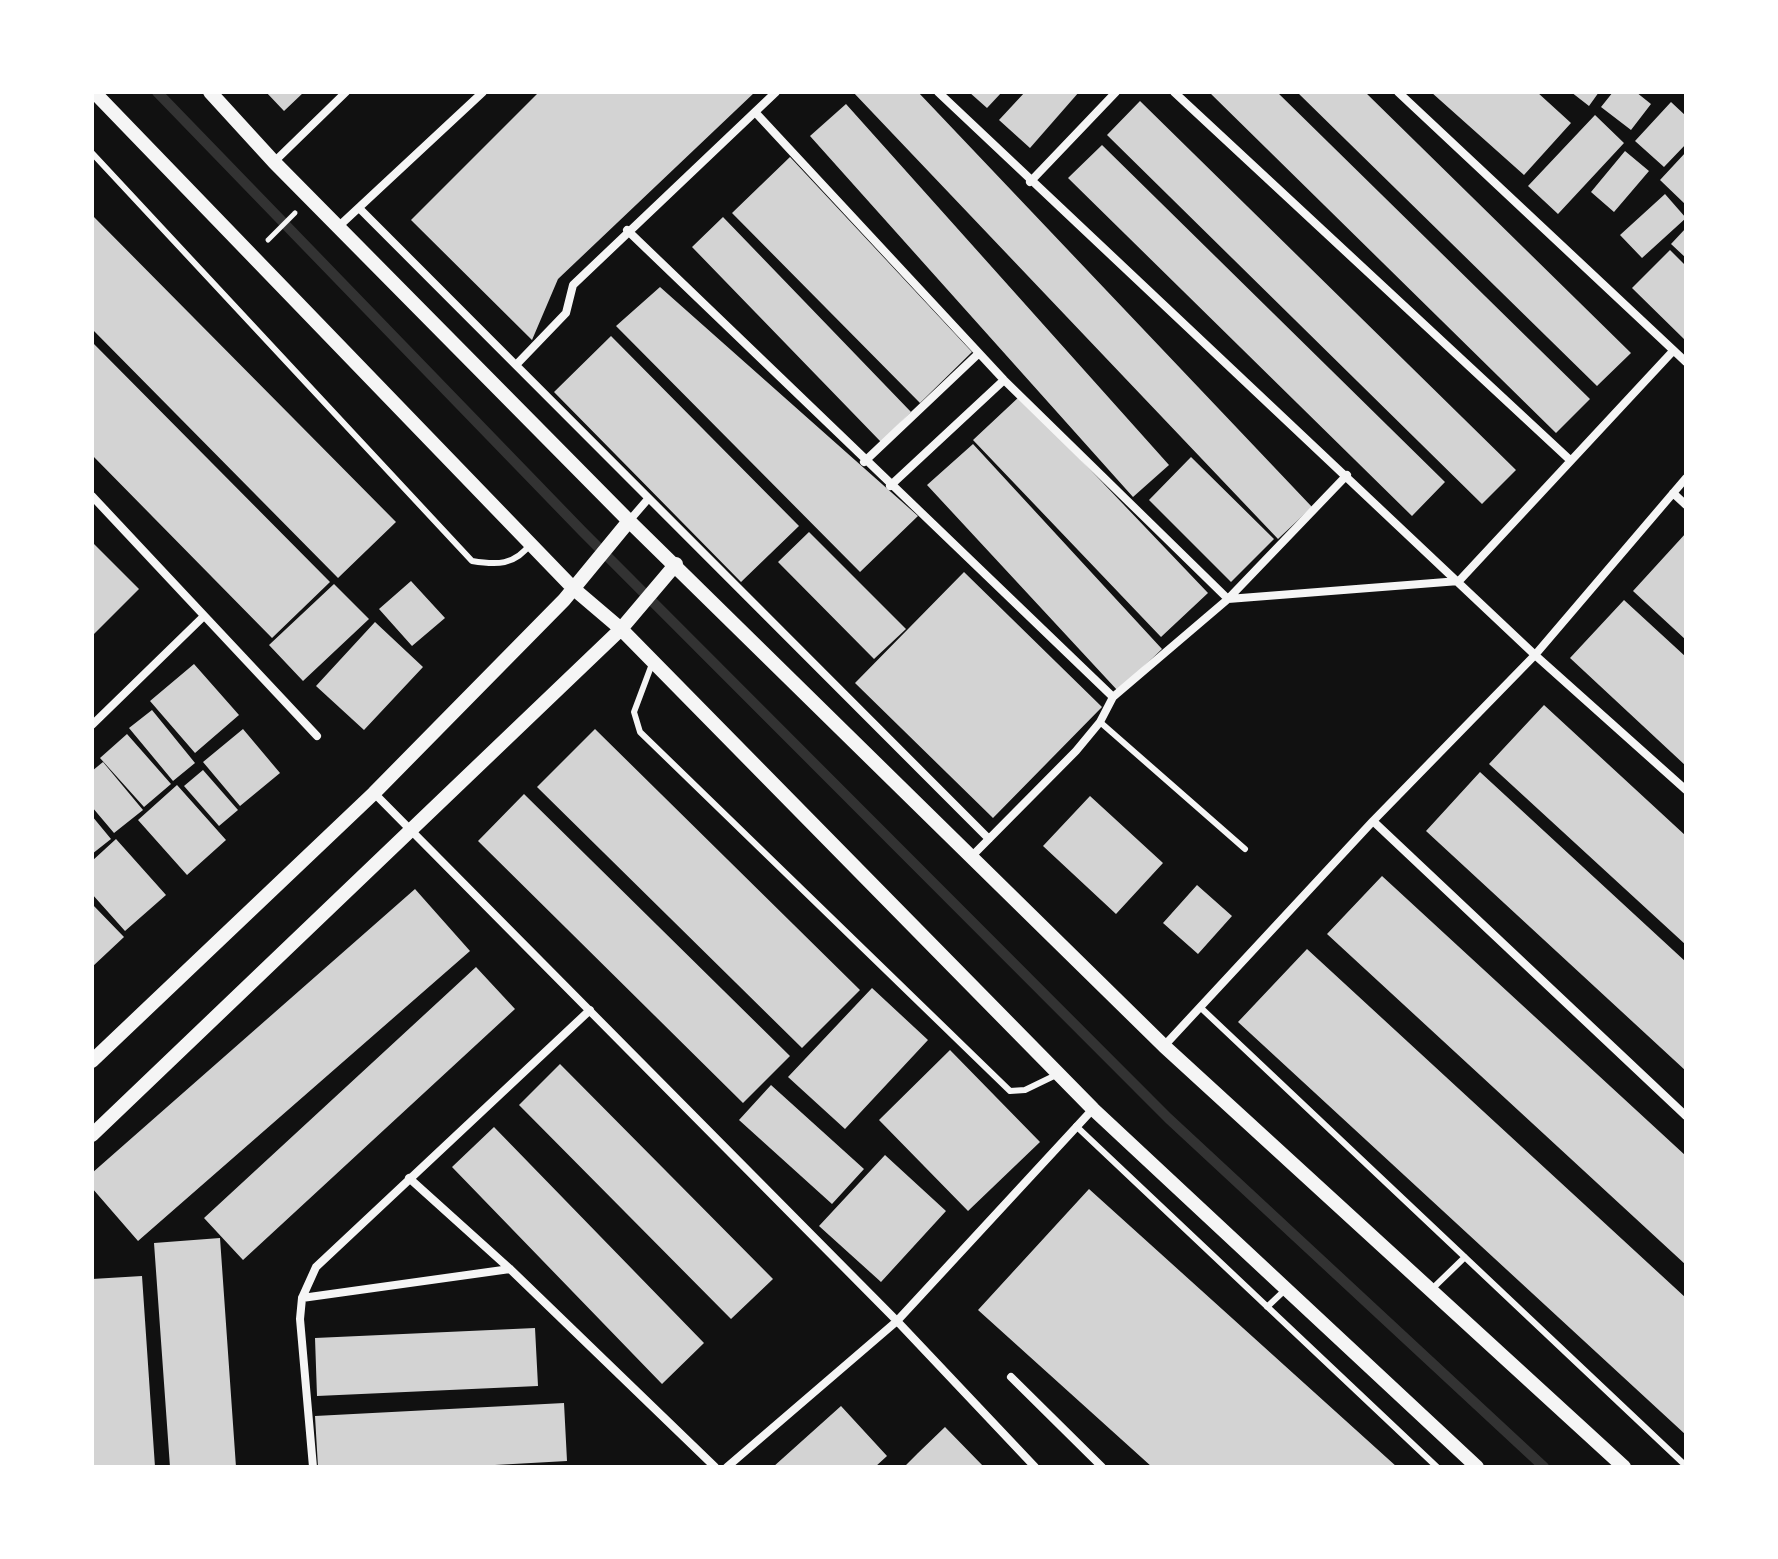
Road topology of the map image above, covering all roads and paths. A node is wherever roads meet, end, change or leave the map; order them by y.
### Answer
1 (94, 92) edge
2 (210, 92) edge
3 (346, 92) edge
4 (483, 92) edge
5 (776, 92) edge
6 (938, 92) edge
7 (1116, 92) edge
8 (1174, 92) edge
9 (1398, 92) edge
10 (755, 112) junction
11 (92, 153) edge
12 (274, 162) junction
13 (1030, 182) junction
14 (300, 208) dead end
15 (359, 208) junction
16 (338, 227) junction
17 (627, 230) junction
18 (263, 245) dead end
19 (1673, 351) junction
20 (978, 354) junction
21 (1686, 362) edge
22 (516, 365) junction
23 (1004, 380) junction
24 (1570, 460) junction
25 (864, 462) junction
26 (1347, 475) junction
27 (1686, 478) edge
28 (890, 486) junction
29 (1673, 493) junction
30 (92, 496) edge
31 (648, 499) junction
32 (1686, 505) edge
33 (629, 521) junction
34 (531, 543) junction
35 (671, 570) junction
36 (1459, 581) junction
37 (574, 589) junction
38 (1228, 599) junction
39 (204, 616) junction
40 (621, 629) junction
41 (1535, 655) junction
42 (653, 662) junction
43 (1113, 697) junction
44 (1100, 722) junction
45 (92, 725) edge
46 (317, 736) dead end
47 (1686, 790) edge
48 (374, 793) junction
49 (1373, 821) junction
50 (413, 830) junction
51 (989, 839) junction
52 (1245, 849) dead end
53 (973, 855) junction
54 (1200, 1007) junction
55 (590, 1010) junction
56 (1164, 1046) junction
57 (92, 1061) edge
58 (1059, 1073) junction
59 (1093, 1109) junction
60 (1686, 1116) edge
61 (1075, 1126) junction
62 (92, 1135) edge
63 (409, 1178) junction
64 (1465, 1257) junction
65 (510, 1269) junction
66 (1286, 1289) junction
67 (1431, 1290) junction
68 (302, 1298) junction
69 (1267, 1307) junction
70 (897, 1321) junction
71 (1011, 1377) dead end
72 (1686, 1466) edge
73 (313, 1467) edge
74 (715, 1467) edge
75 (727, 1467) edge
76 (1035, 1467) edge
77 (1102, 1467) edge
78 (1437, 1467) edge
79 (1477, 1467) edge
80 (1624, 1467) edge

1 - 34 street
2 - 12 street
3 - 12 street
4 - 15 street
5 - 10 street
6 - 13 street
7 - 13 street
8 - 24 street
9 - 19 street
10 - 17 street
10 - 20 street
11 - 34 lane
12 - 16 street
13 - 26 street
14 - 18 path
15 - 16 street
15 - 22 street
16 - 33 street
17 - 22 street
17 - 25 street
19 - 21 street
19 - 24 street
20 - 23 street
20 - 25 street
22 - 31 street
23 - 28 street
23 - 38 street
24 - 36 street
25 - 28 street
26 - 36 street
26 - 38 street
27 - 29 street
28 - 43 street
29 - 32 street
29 - 41 street
30 - 39 street
31 - 33 street
31 - 51 street
33 - 35 street
33 - 37 street
34 - 37 street
35 - 40 street
35 - 53 street
36 - 38 street
36 - 41 street
37 - 40 street
37 - 48 street
38 - 43 street
39 - 45 street
39 - 46 street
40 - 42 street
40 - 50 street
41 - 47 street
41 - 49 street
42 - 58 street
42 - 58 lane
43 - 44 street
44 - 51 street
44 - 52 lane
48 - 50 street
48 - 57 street
49 - 54 street
49 - 60 street
50 - 55 street
50 - 62 street
51 - 53 street
53 - 56 street
54 - 56 street
54 - 64 lane
55 - 63 street
55 - 70 street
56 - 67 street
58 - 59 street
59 - 61 street
59 - 66 street
61 - 69 lane
61 - 70 street
63 - 65 street
63 - 68 street
64 - 67 lane
64 - 72 lane
65 - 68 street
65 - 74 street
66 - 69 lane
66 - 79 street
67 - 80 street
68 - 73 street
69 - 78 lane
70 - 75 street
70 - 76 street
71 - 77 street

